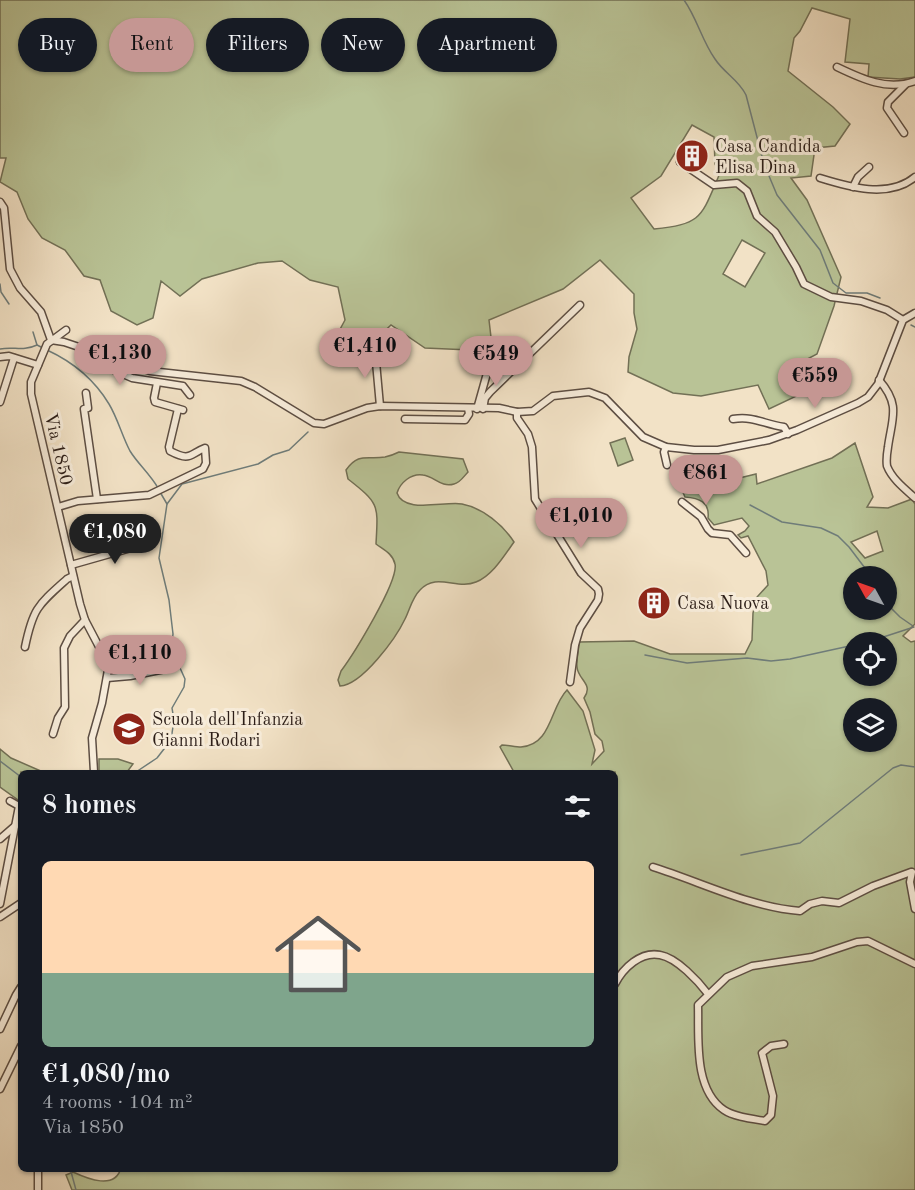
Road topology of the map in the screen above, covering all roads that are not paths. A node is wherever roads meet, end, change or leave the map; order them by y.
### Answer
1 (837, 68) dead end
2 (915, 81) edge
3 (905, 84) junction
4 (904, 133) dead end
5 (680, 162) dead end
6 (869, 167) dead end
7 (915, 177) edge
8 (820, 178) dead end
9 (853, 187) junction
10 (0, 202) edge
11 (580, 305) dead end
12 (915, 313) edge
13 (903, 320) junction
14 (66, 330) dead end
15 (49, 342) junction
16 (88, 351) junction
17 (375, 351) dead end
18 (0, 357) edge
19 (14, 358) junction
20 (491, 359) dead end
21 (38, 364) junction
22 (879, 380) junction
23 (157, 383) junction
24 (86, 393) dead end
25 (190, 395) dead end
26 (0, 402) edge
27 (380, 406) junction
28 (468, 408) junction
29 (480, 409) junction
30 (517, 412) junction
31 (405, 419) dead end
32 (733, 419) dead end
33 (788, 434) junction
34 (666, 447) junction
35 (667, 465) dead end
36 (915, 498) edge
37 (98, 499) junction
38 (682, 502) dead end
39 (58, 507) junction
40 (152, 542) dead end
41 (746, 554) dead end
42 (71, 565) junction
43 (73, 576) junction
44 (85, 620) junction
45 (25, 647) dead end
46 (170, 668) dead end
47 (107, 678) junction
48 (570, 682) dead end
49 (53, 734) dead end
50 (94, 770) edge
51 (10, 801) dead end
52 (18, 805) edge
53 (18, 812) edge
54 (16, 825) junction
55 (0, 839) edge
56 (653, 867) dead end
57 (7, 871) junction
58 (913, 871) edge
59 (0, 877) edge
60 (0, 904) edge
61 (18, 905) edge
62 (915, 909) edge
63 (0, 916) edge
64 (915, 964) edge
65 (618, 979) edge
66 (18, 991) edge
67 (708, 994) junction
68 (0, 1029) edge
69 (784, 1044) dead end
70 (18, 1052) edge
71 (0, 1089) edge
72 (38, 1172) edge
73 (38, 1190) edge

1 - 3 street
2 - 3 street
3 - 4 street
5 - 13 street
6 - 9 street
7 - 9 street
8 - 9 street
10 - 15 street
11 - 29 street
12 - 13 street
13 - 22 street
14 - 15 street
15 - 16 street
15 - 21 street, Via 1850
16 - 23 street
16 - 27 street
17 - 27 street
18 - 19 street
19 - 21 street
19 - 26 street
20 - 29 street
21 - 39 street, Via 1850
22 - 33 street
22 - 36 street
23 - 25 street
23 - 37 street
24 - 37 street
27 - 28 street
28 - 29 street
28 - 31 street
29 - 30 street
30 - 34 street
30 - 48 street
32 - 33 street
33 - 34 street
34 - 35 street
37 - 39 street
38 - 41 street
39 - 42 street, Via 1850
40 - 42 street
42 - 43 street, Via 1850
43 - 44 street, Via 1850
43 - 45 street
44 - 47 street, Via 1850
44 - 49 street
46 - 47 street
47 - 50 street, Via 1850
51 - 52 street
53 - 54 street
54 - 55 street
54 - 57 street
56 - 58 street
57 - 59 street
57 - 60 street
58 - 62 street
61 - 63 street
64 - 67 street
65 - 67 street
66 - 68 street
67 - 69 street
70 - 71 street
72 - 73 street

